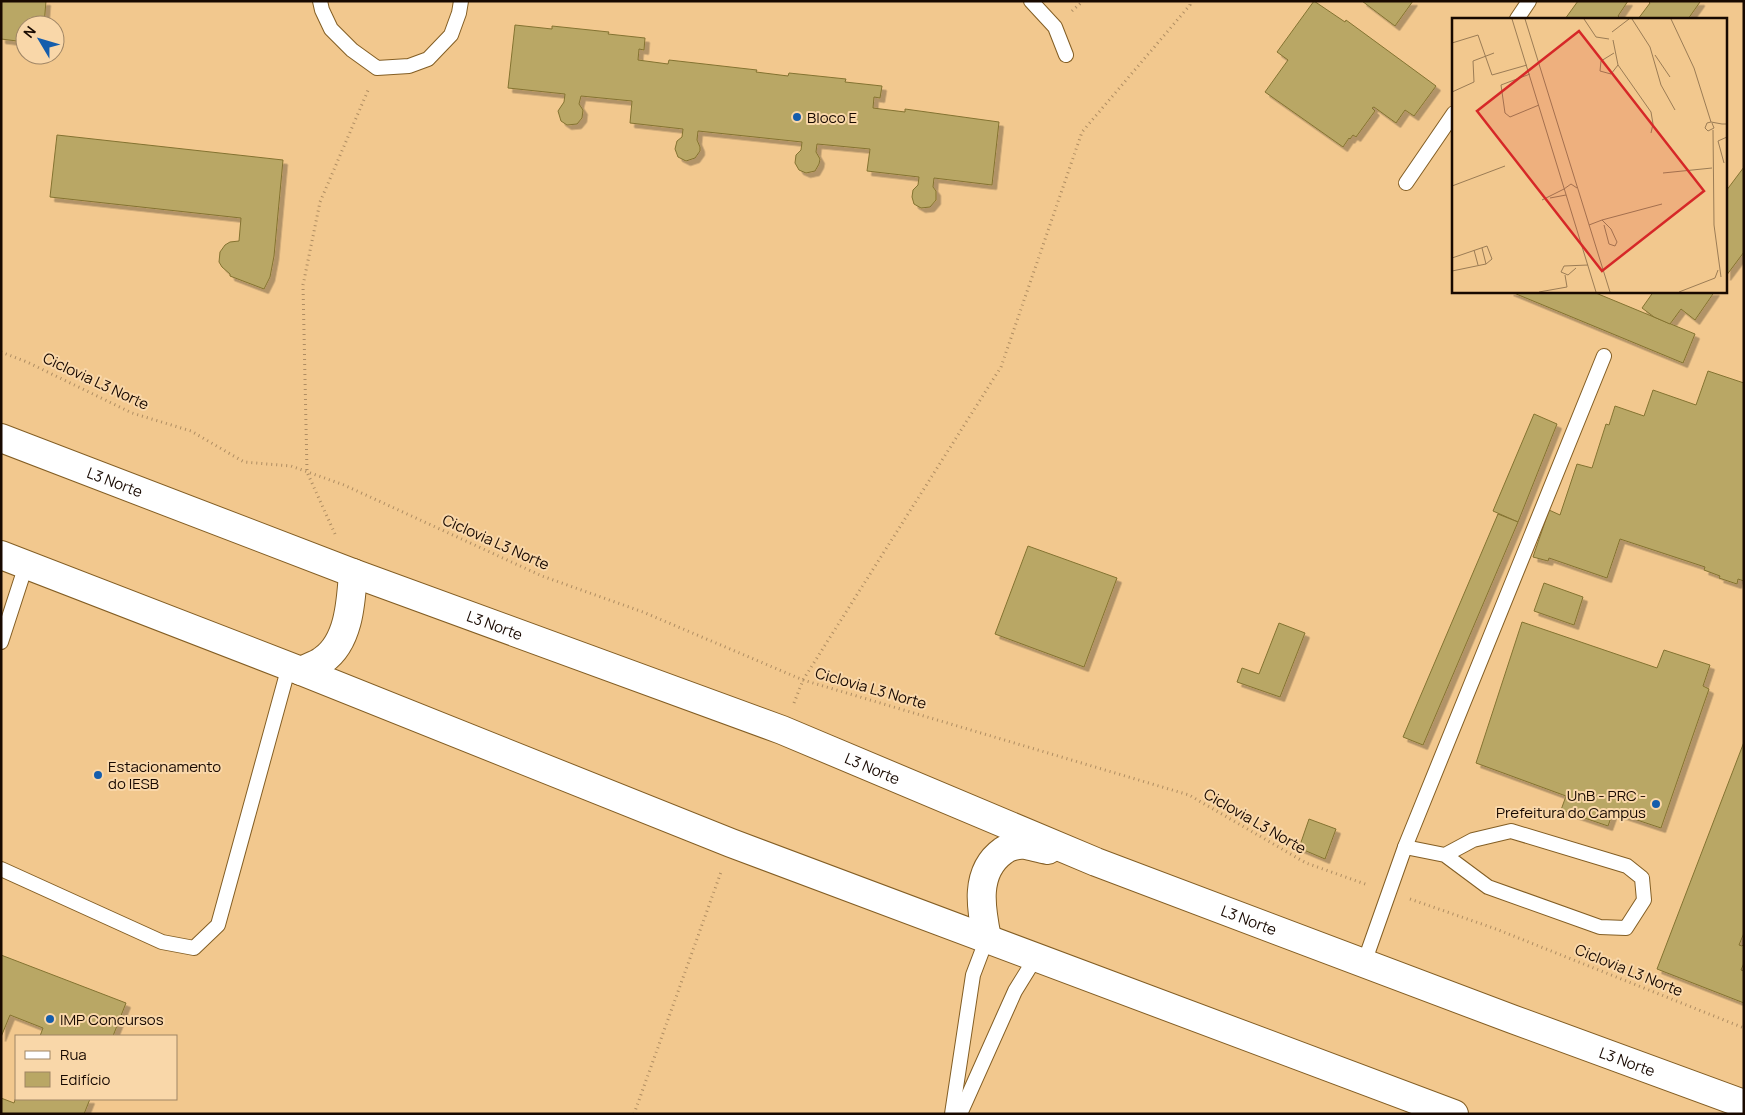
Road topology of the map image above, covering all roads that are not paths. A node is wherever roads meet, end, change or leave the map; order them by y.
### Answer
1 (320, 1) edge
2 (461, 1) edge
3 (1031, 1) edge
4 (1529, 1) edge
5 (1518, 18) edge
6 (1066, 55) dead end
7 (1452, 116) edge
8 (1406, 183) dead end
9 (1604, 356) dead end
10 (1, 438) edge
11 (1, 555) edge
12 (26, 565) junction
13 (353, 573) junction
14 (1, 642) edge
15 (295, 668) junction
16 (1405, 847) junction
17 (1445, 855) junction
18 (1096, 862) junction
19 (1, 869) edge
20 (987, 938) junction
21 (1036, 957) junction
22 (1364, 963) junction
23 (1744, 1104) edge
24 (952, 1114) edge
25 (960, 1114) edge
26 (1454, 1114) edge

1 - 2 lane
3 - 6 lane
4 - 5 lane
7 - 8 lane
9 - 16 lane
10 - 13 main road, L3 Norte
11 - 12 main road
12 - 14 lane
12 - 15 main road
13 - 15 main road
13 - 18 main road, L3 Norte
15 - 19 lane
15 - 20 main road
16 - 17 lane
16 - 22 lane
17 - 17 lane
18 - 20 main road
18 - 22 main road, L3 Norte
20 - 21 main road
20 - 24 lane
21 - 25 lane
21 - 26 main road
22 - 23 main road, L3 Norte

